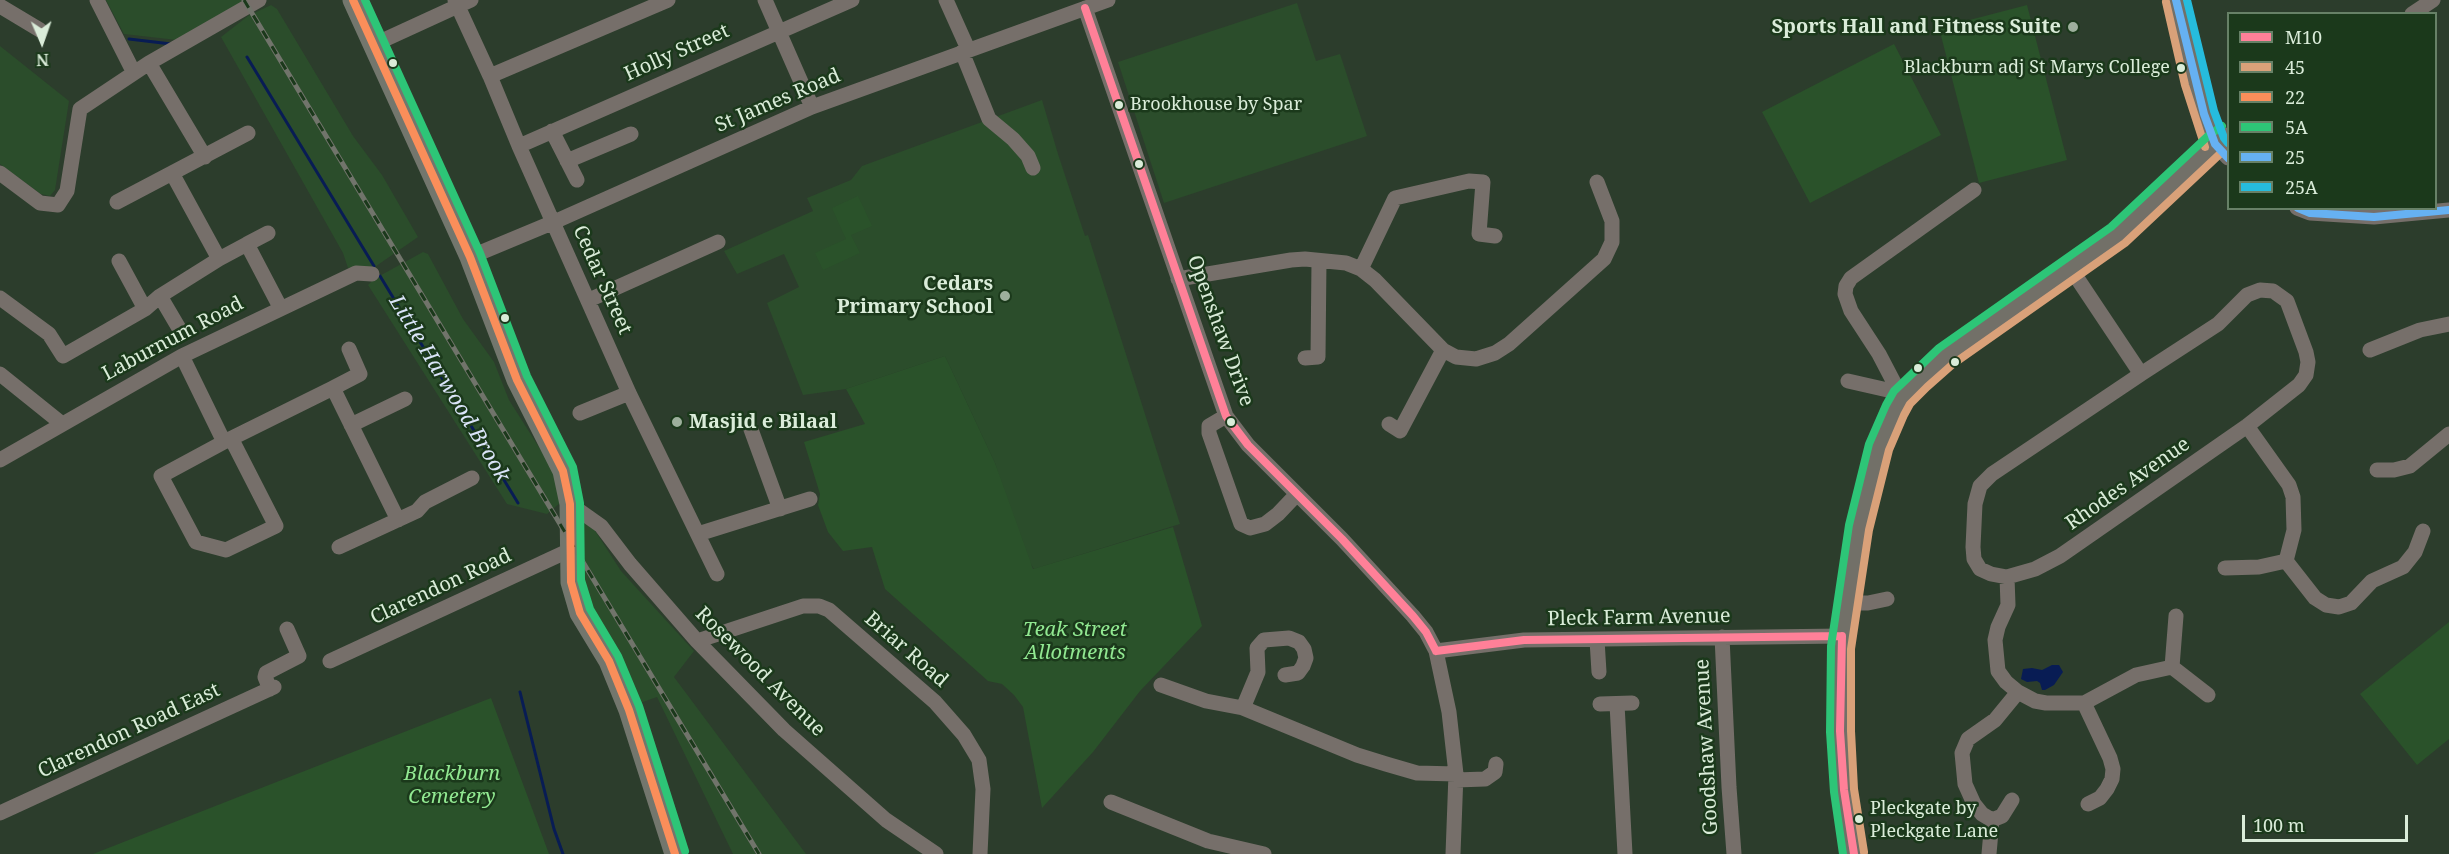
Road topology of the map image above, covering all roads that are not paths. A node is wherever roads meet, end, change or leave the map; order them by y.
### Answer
1 (97, 0) edge
2 (259, 0) edge
3 (353, 0) edge
4 (668, 0) edge
5 (765, 0) edge
6 (852, 0) edge
7 (946, 0) edge
8 (1107, 0) edge
9 (2176, 0) edge
10 (2433, 0) edge
11 (461, 2) edge
12 (0, 8) edge
13 (1085, 8) junction
14 (2415, 12) edge
15 (40, 30) dead end
16 (779, 32) junction
17 (375, 44) junction
18 (965, 51) junction
19 (149, 63) junction
20 (135, 73) junction
21 (490, 76) junction
22 (812, 107) junction
23 (552, 131) junction
24 (248, 133) dead end
25 (631, 134) dead end
26 (2222, 140) edge
27 (519, 146) junction
28 (205, 157) junction
29 (567, 161) junction
30 (1032, 168) dead end
31 (0, 173) edge
32 (172, 173) junction
33 (577, 180) dead end
34 (1597, 182) dead end
35 (1974, 190) dead end
36 (117, 202) dead end
37 (2302, 210) edge
38 (2449, 210) edge
39 (554, 222) junction
40 (268, 233) dead end
41 (1495, 236) dead end
42 (718, 242) dead end
43 (247, 244) junction
44 (470, 257) junction
45 (219, 260) junction
46 (119, 261) dead end
47 (1319, 261) junction
48 (1360, 269) junction
49 (2071, 269) junction
50 (372, 274) dead end
51 (1178, 279) junction
52 (160, 296) junction
53 (0, 298) edge
54 (589, 300) junction
55 (280, 308) junction
56 (145, 309) junction
57 (2449, 324) edge
58 (180, 330) dead end
59 (349, 350) dead end
60 (1443, 350) junction
61 (2370, 350) dead end
62 (182, 356) junction
63 (1305, 358) dead end
64 (0, 374) edge
65 (2141, 374) junction
66 (1848, 381) dead end
67 (333, 388) junction
68 (629, 393) junction
69 (1902, 398) junction
70 (405, 399) dead end
71 (580, 412) dead end
72 (1226, 416) junction
73 (61, 423) junction
74 (749, 424) dead end
75 (1389, 424) dead end
76 (351, 425) junction
77 (2247, 426) junction
78 (2449, 434) edge
79 (228, 441) junction
80 (0, 460) edge
81 (2377, 470) dead end
82 (472, 478) dead end
83 (1297, 494) junction
84 (810, 499) dead end
85 (570, 504) junction
86 (780, 509) junction
87 (398, 520) junction
88 (2424, 531) dead end
89 (698, 534) junction
90 (339, 547) dead end
91 (570, 550) junction
92 (2286, 561) junction
93 (2225, 568) dead end
94 (717, 574) dead end
95 (2007, 577) junction
96 (1887, 599) dead end
97 (1846, 603) junction
98 (2176, 616) dead end
99 (287, 628) dead end
100 (1842, 636) junction
101 (1722, 637) junction
102 (1597, 640) junction
103 (697, 641) junction
104 (1436, 651) junction
105 (330, 661) dead end
106 (2172, 666) junction
107 (1599, 672) dead end
108 (1285, 675) dead end
109 (1161, 685) dead end
110 (2018, 692) junction
111 (2208, 695) dead end
112 (2084, 703) junction
113 (1600, 704) dead end
114 (1243, 708) junction
115 (1496, 764) dead end
116 (1456, 777) junction
117 (2012, 800) dead end
118 (1111, 802) dead end
119 (2088, 804) dead end
120 (0, 813) edge
121 (1992, 820) junction
122 (675, 854) edge
123 (936, 854) edge
124 (980, 854) edge
125 (1264, 854) edge
126 (1453, 854) edge
127 (1625, 854) edge
128 (1734, 854) edge
129 (1854, 854) edge
130 (1989, 854) edge

1 - 20 street
2 - 19 street
3 - 17 highway
4 - 21 street
5 - 16 street
6 - 16 street, Holly Street
7 - 18 street
8 - 13 street, St James Road
9 - 26 main road
10 - 14 street
11 - 17 street
11 - 21 street, Cedar Street
12 - 15 street
13 - 18 street, St James Road
13 - 51 street, Openshaw Drive
16 - 22 street
16 - 23 street, Holly Street
17 - 44 highway
18 - 22 street, St James Road
18 - 30 street
19 - 20 street
19 - 28 street
20 - 31 street
21 - 27 street, Cedar Street
22 - 39 street, St James Road
23 - 27 street, Holly Street
23 - 29 street
24 - 28 street
25 - 29 street
26 - 49 main road
27 - 39 street, Cedar Street
28 - 32 street
29 - 33 street
32 - 36 street
32 - 45 street
34 - 60 street
35 - 69 street
37 - 38 street
39 - 44 street, St James Road
39 - 54 street, Cedar Street
40 - 43 street
41 - 48 street
42 - 54 street
43 - 45 street
43 - 55 street
44 - 85 highway
45 - 52 street
46 - 56 street
47 - 48 street
47 - 51 street
47 - 63 street
48 - 60 street
49 - 65 street
49 - 69 main road
50 - 55 street, Laburnum Road
51 - 72 street, Openshaw Drive
52 - 56 street
52 - 58 street
53 - 56 street
54 - 68 street, Cedar Street
55 - 62 street, Laburnum Road
57 - 61 street
59 - 67 street
60 - 75 street
62 - 73 street, Laburnum Road
62 - 79 street
64 - 73 street
65 - 77 street, Rhodes Avenue
65 - 95 street, Rhodes Avenue
66 - 69 street
67 - 76 street
67 - 79 street
68 - 71 street
68 - 89 street, Cedar Street
69 - 97 main road
70 - 76 street
72 - 83 street, Openshaw Drive
72 - 83 street
73 - 80 street, Laburnum Road
74 - 86 street
76 - 87 street
77 - 92 street
77 - 95 street, Rhodes Avenue
78 - 81 street
79 - 79 street
82 - 87 street
83 - 104 street, Openshaw Drive
84 - 86 street
85 - 91 highway
85 - 103 street, Rosewood Avenue
86 - 89 street
87 - 90 street
88 - 92 street
89 - 94 street, Cedar Street
91 - 105 street, Clarendon Road
91 - 122 highway
92 - 93 street
95 - 110 street
96 - 97 street
97 - 100 main road
98 - 106 street
99 - 120 street, Clarendon Road East
100 - 101 street, Pleck Farm Avenue
100 - 129 main road
101 - 102 street, Pleck Farm Avenue
101 - 128 street, Goodshaw Avenue
102 - 104 street, Pleck Farm Avenue
102 - 107 street
103 - 123 street, Rosewood Avenue
103 - 124 street, Briar Road
104 - 116 street, Openshaw Drive
106 - 111 street
106 - 112 street
108 - 114 street
109 - 114 street
110 - 112 street
110 - 121 street
112 - 119 street
113 - 127 street
114 - 116 street
115 - 116 street
116 - 126 street, Openshaw Drive
117 - 121 street
118 - 125 street
121 - 130 street

